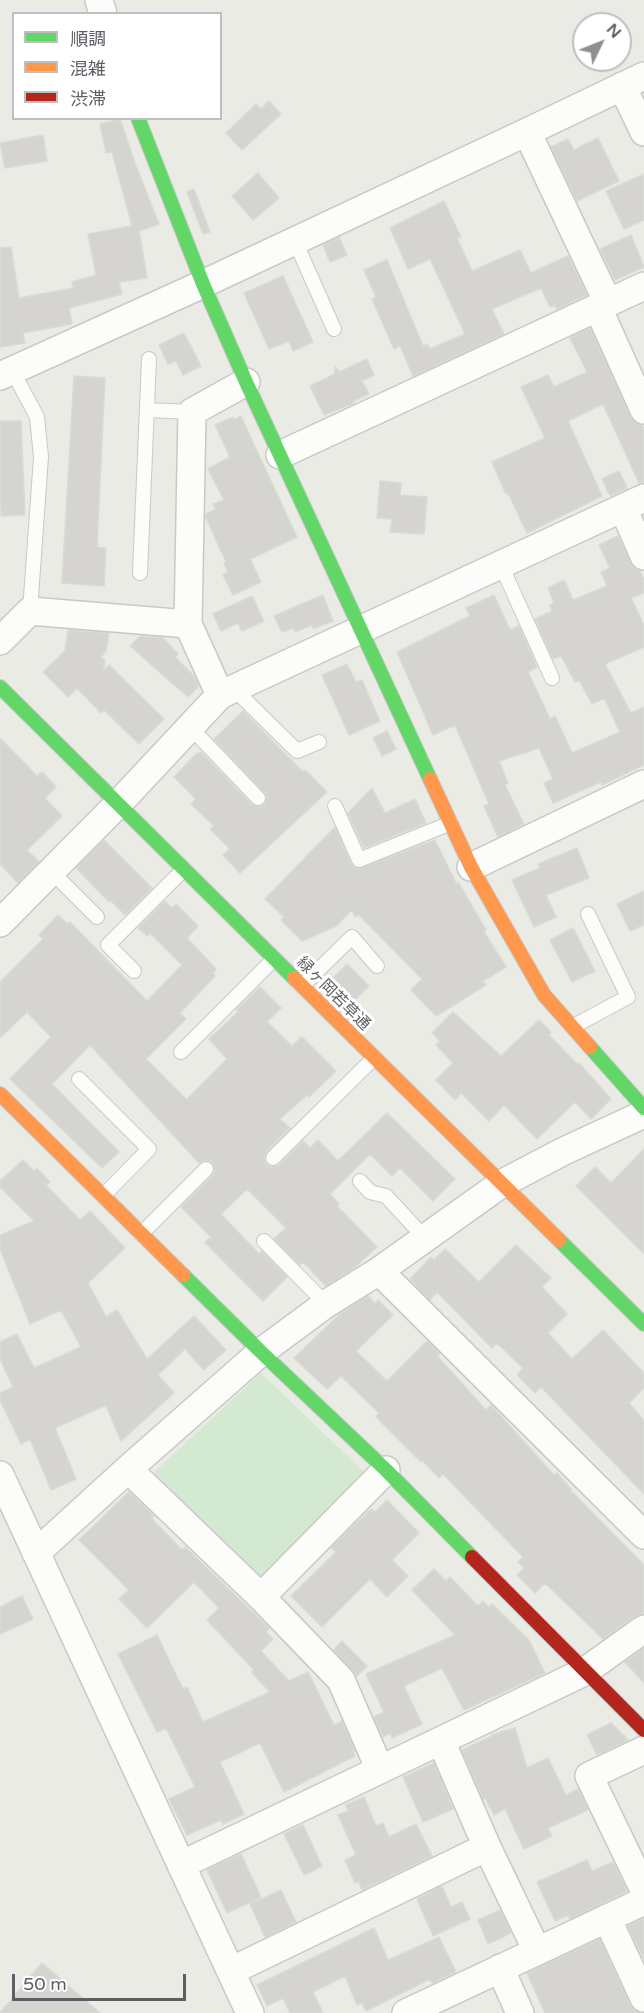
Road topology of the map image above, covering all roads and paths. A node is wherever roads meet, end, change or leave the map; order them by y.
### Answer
1 (633, 81) edge
2 (139, 120) edge
3 (527, 132) junction
4 (644, 132) edge
5 (295, 241) junction
6 (203, 284) junction
7 (644, 286) edge
8 (603, 305) junction
9 (334, 329) dead end
10 (149, 359) dead end
11 (6, 373) edge
12 (246, 382) junction
13 (147, 410) junction
14 (644, 410) edge
15 (192, 412) junction
16 (280, 455) junction
17 (633, 503) edge
18 (644, 556) edge
19 (501, 565) junction
20 (140, 573) dead end
21 (30, 611) junction
22 (188, 624) junction
23 (361, 630) junction
24 (0, 641) edge
25 (552, 678) dead end
26 (0, 687) edge
27 (227, 692) junction
28 (190, 727) junction
29 (319, 742) dead end
30 (644, 784) edge
31 (258, 798) dead end
32 (118, 804) junction
33 (335, 806) dead end
34 (451, 823) junction
35 (471, 867) junction
36 (184, 869) junction
37 (51, 872) junction
38 (4, 910) edge
39 (588, 914) dead end
40 (97, 917) dead end
41 (274, 959) junction
42 (377, 966) dead end
43 (134, 971) dead end
44 (302, 987) junction
45 (572, 1027) junction
46 (181, 1052) dead end
47 (374, 1058) junction
48 (79, 1079) dead end
49 (0, 1094) edge
50 (644, 1108) edge
51 (644, 1114) edge
52 (273, 1158) dead end
53 (206, 1169) dead end
54 (360, 1181) dead end
55 (501, 1184) junction
56 (103, 1196) junction
57 (141, 1233) junction
58 (425, 1238) junction
59 (264, 1241) dead end
60 (379, 1271) junction
61 (326, 1304) junction
62 (644, 1324) edge
63 (261, 1352) junction
64 (128, 1469) junction
65 (386, 1470) junction
66 (0, 1475) edge
67 (644, 1535) edge
68 (36, 1553) junction
69 (261, 1598) junction
70 (644, 1629) edge
71 (584, 1672) junction
72 (644, 1730) edge
73 (441, 1740) junction
74 (644, 1750) edge
75 (380, 1770) junction
76 (488, 1847) junction
77 (181, 1865) junction
78 (644, 1890) edge
79 (644, 1901) edge
80 (607, 1918) junction
81 (537, 1951) junction
82 (500, 1968) junction
83 (231, 1971) junction
84 (644, 1998) edge
85 (250, 2013) edge
86 (406, 2013) edge
87 (520, 2013) edge

1 - 3 street
1 - 4 street
2 - 6 street
3 - 5 street
3 - 8 street
5 - 6 street
5 - 9 lane
6 - 11 street
6 - 12 street
7 - 8 street
8 - 14 street
8 - 16 street
10 - 13 lane
11 - 21 lane
12 - 15 street
12 - 16 street
13 - 15 lane
13 - 20 lane
15 - 22 street
16 - 23 street
17 - 18 street
17 - 19 street
19 - 23 street
19 - 25 lane
21 - 22 street
21 - 24 street
22 - 27 street
23 - 27 street
23 - 34 street
26 - 32 street, 緑ヶ岡若草通
27 - 28 street
27 - 29 lane
28 - 31 lane
28 - 32 street
30 - 35 street
32 - 36 street, 緑ヶ岡若草通
32 - 37 street
33 - 34 lane
34 - 35 street
35 - 45 street
36 - 41 street, 緑ヶ岡若草通
36 - 43 lane
37 - 38 street
37 - 40 lane
39 - 45 lane
41 - 44 street, 緑ヶ岡若草通
41 - 46 lane
42 - 44 lane
44 - 47 street, 緑ヶ岡若草通
45 - 50 street
47 - 52 lane
47 - 55 street, 緑ヶ岡若草通
48 - 56 lane
49 - 56 street
51 - 55 street
53 - 57 lane
54 - 58 lane
55 - 58 street
55 - 62 street, 緑ヶ岡若草通
56 - 57 street
57 - 63 street
58 - 60 street
59 - 61 lane
60 - 61 street
60 - 67 street
61 - 63 street
63 - 64 street
63 - 65 street
64 - 68 street
64 - 69 street
65 - 69 street
65 - 71 street
66 - 68 street
68 - 77 street
69 - 75 street
70 - 71 street
71 - 72 street
71 - 73 street
73 - 75 street
73 - 76 street
74 - 78 street
75 - 77 street
76 - 81 street
76 - 83 street
77 - 83 street
79 - 80 street
80 - 81 street
80 - 84 street
81 - 82 street
82 - 86 street
82 - 87 street
83 - 85 street

